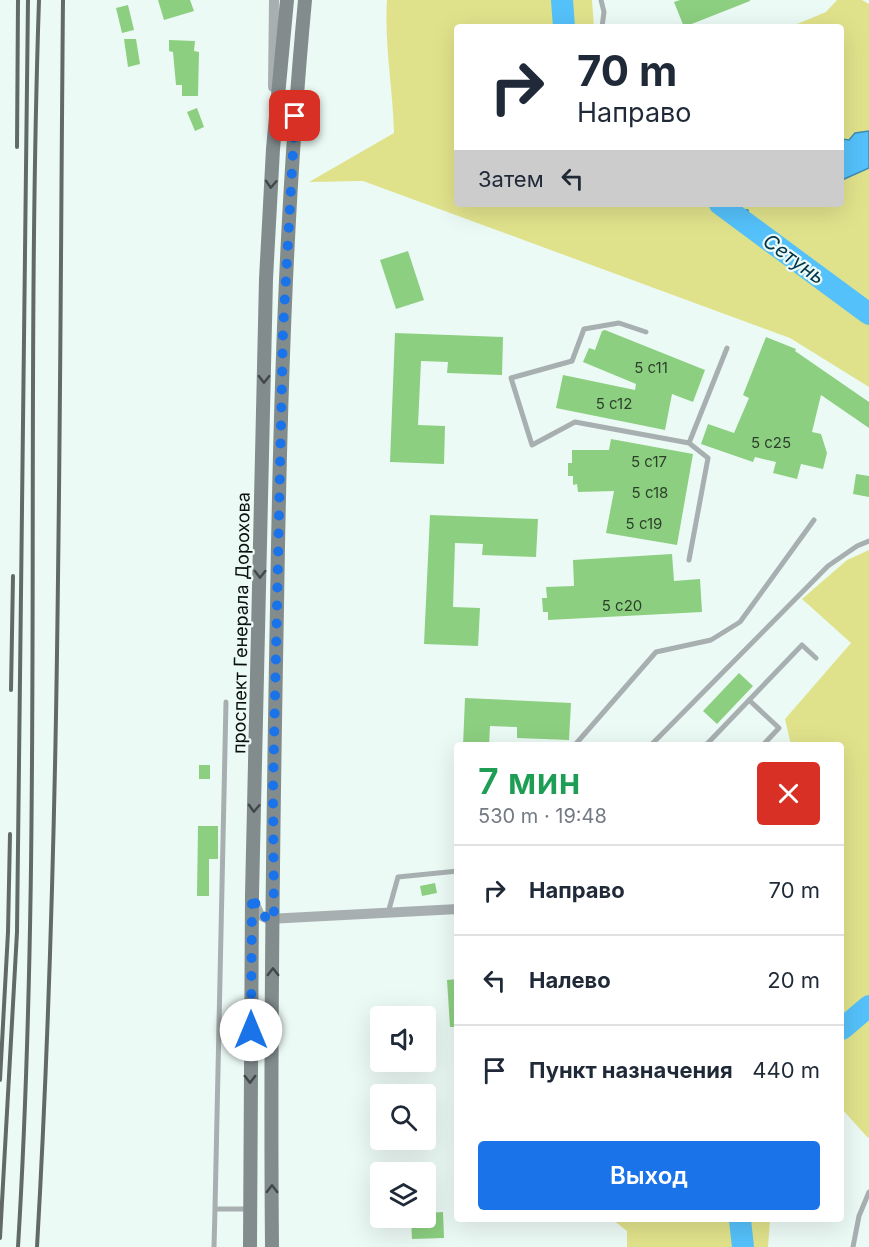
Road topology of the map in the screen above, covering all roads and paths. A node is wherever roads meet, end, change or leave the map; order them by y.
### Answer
1 (274, 0) edge
2 (287, 0) edge
3 (305, 0) edge
4 (311, 0) edge
5 (601, 0) edge
6 (602, 24) edge
7 (298, 75) junction
8 (273, 149) junction
9 (646, 332) dead end
10 (727, 348) dead end
11 (689, 443) junction
12 (814, 520) dead end
13 (869, 541) edge
14 (689, 560) dead end
15 (816, 658) dead end
16 (749, 700) junction
17 (226, 702) dead end
18 (577, 742) edge
19 (654, 742) edge
20 (709, 742) edge
21 (766, 742) edge
22 (454, 871) edge
23 (252, 895) junction
24 (454, 909) edge
25 (388, 913) junction
26 (274, 920) junction
27 (869, 1192) edge
28 (214, 1209) junction
29 (249, 1209) junction
30 (214, 1247) edge
31 (249, 1247) edge
32 (272, 1247) edge
33 (853, 1247) edge

1 - 8 street
2 - 8 main road, проспект Генерала Дорохова
3 - 7 main road, проспект Генерала Дорохова
4 - 7 street
5 - 6 lane
7 - 26 main road, проспект Генерала Дорохова
8 -> 23 main road, проспект Генерала Дорохова
9 - 11 lane
10 - 11 lane
11 - 14 lane
12 - 18 lane
13 - 19 lane
15 - 16 lane
16 - 20 lane
16 - 21 lane
17 - 28 lane
22 - 25 lane
23 - 26 street
23 -> 29 main road, проспект Генерала Дорохова
24 - 25 street
25 - 26 street
32 -> 26 main road, проспект Генерала Дорохова
27 - 33 lane
28 - 29 lane
28 - 30 lane
29 - 31 main road, проспект Генерала Дорохова

